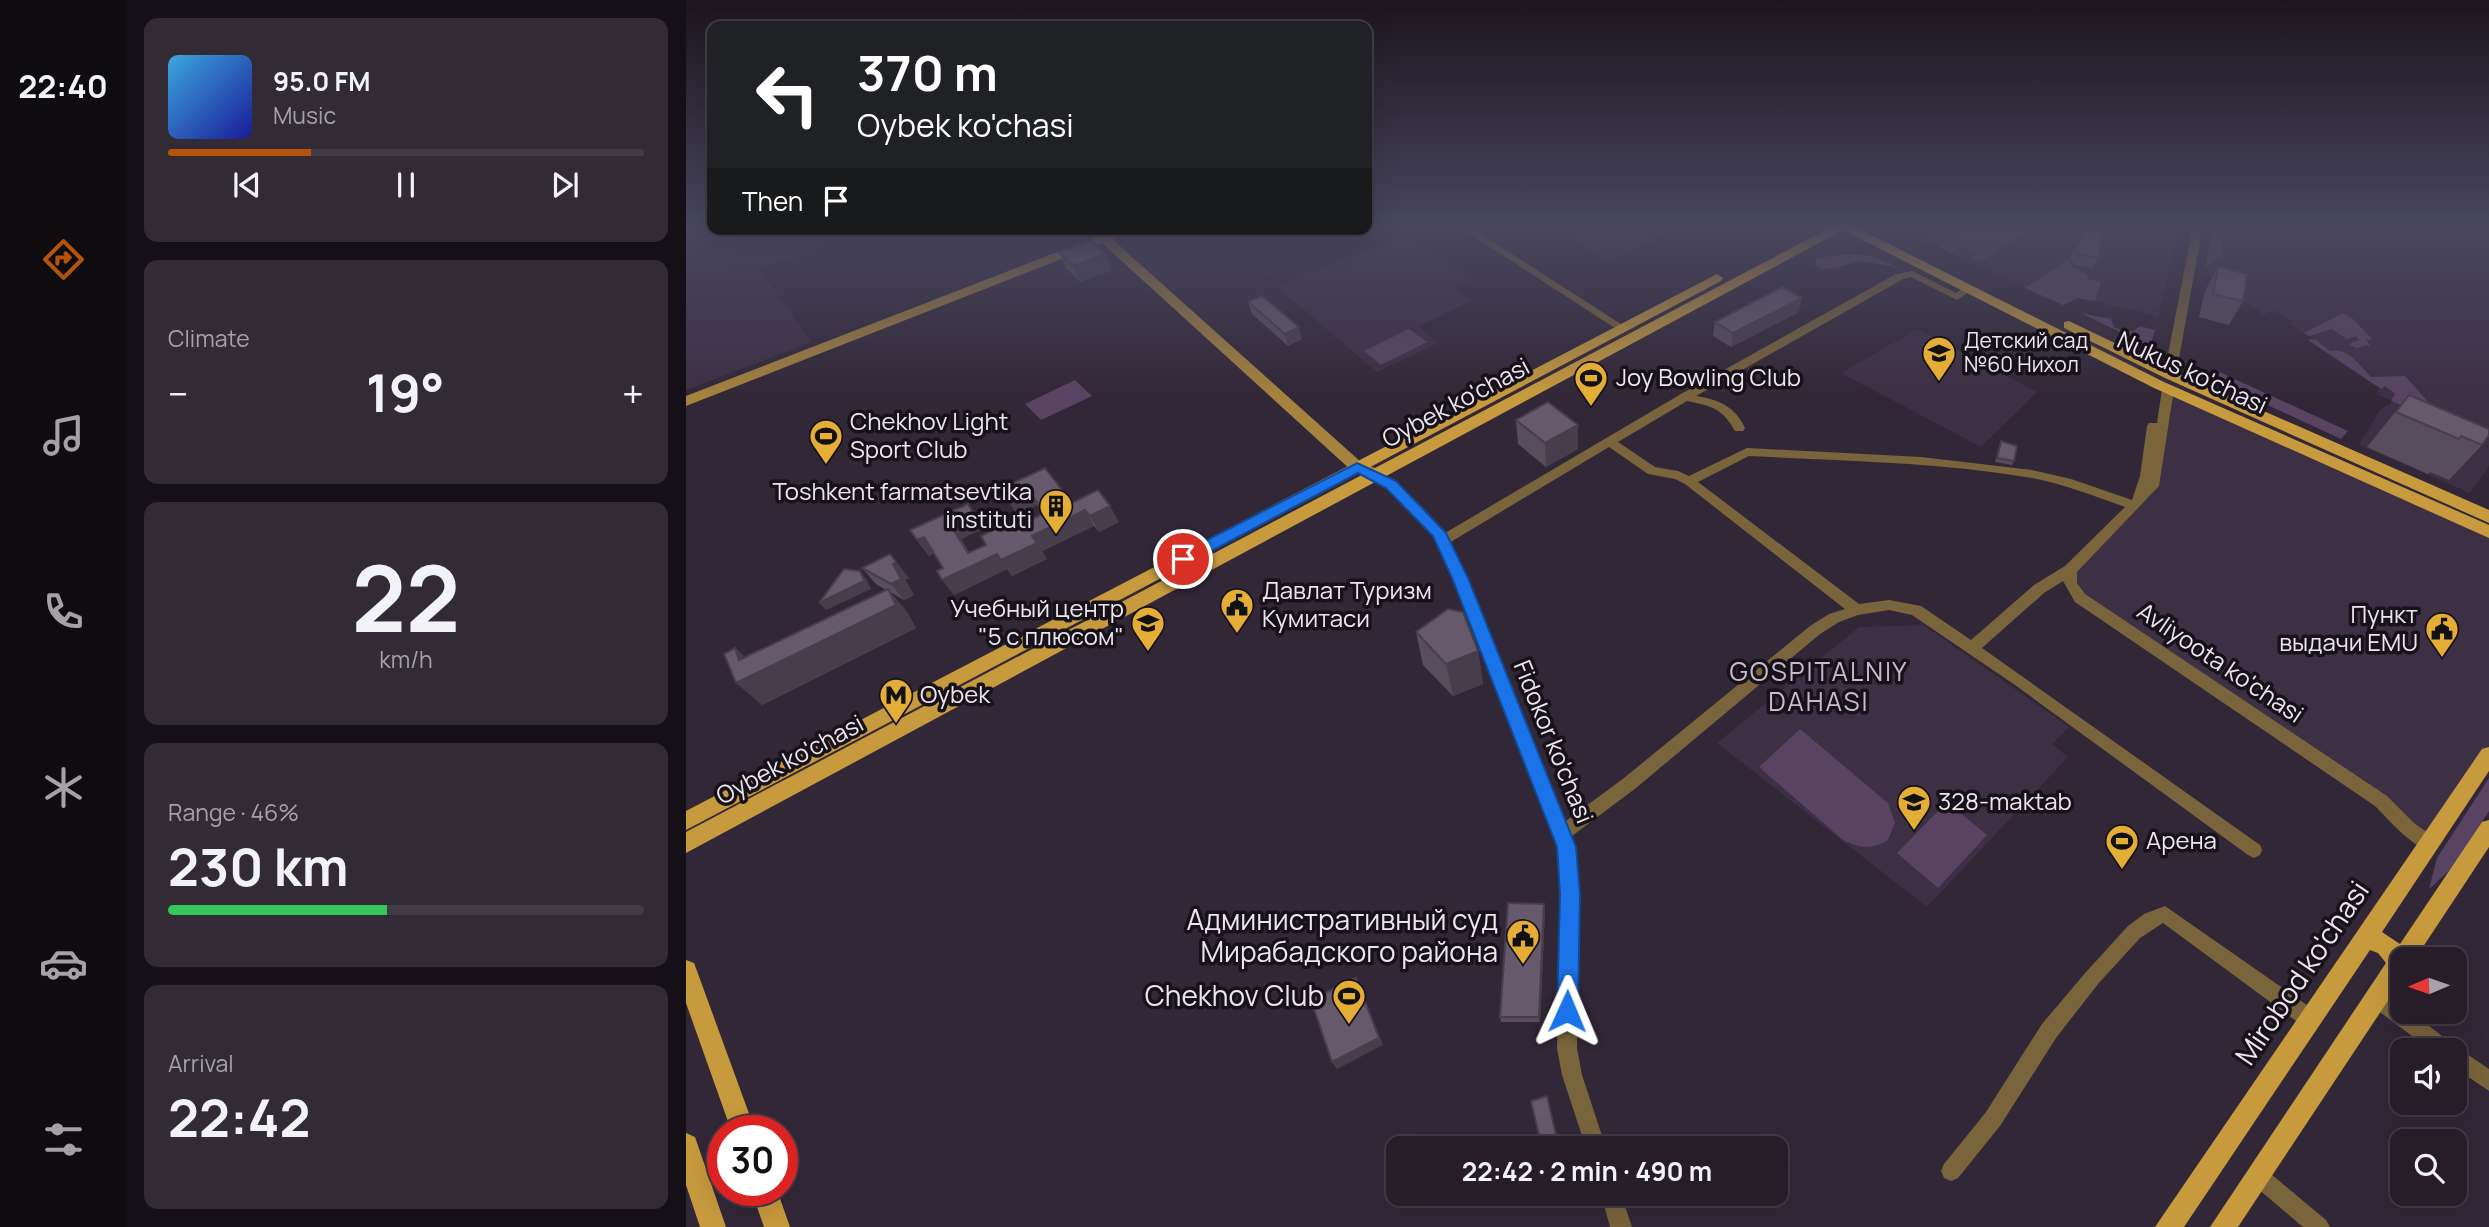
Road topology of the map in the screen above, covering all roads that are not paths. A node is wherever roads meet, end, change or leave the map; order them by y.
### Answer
1 (977, 282) edge
2 (983, 282) edge
3 (1164, 282) edge
4 (1551, 282) edge
5 (1709, 282) edge
6 (1731, 282) edge
7 (1888, 282) edge
8 (1928, 282) edge
9 (1958, 282) edge
10 (1976, 282) edge
11 (2183, 282) edge
12 (1970, 288) junction
13 (1622, 328) junction
14 (2165, 380) junction
15 (686, 393) edge
16 (1685, 397) junction
17 (686, 401) edge
18 (1739, 428) dead end
19 (1611, 443) junction
20 (1367, 468) junction
21 (1689, 481) junction
22 (2133, 506) junction
23 (2489, 517) edge
24 (2489, 532) edge
25 (1442, 541) junction
26 (2070, 570) junction
27 (2043, 586) junction
28 (2080, 598) junction
29 (1857, 610) junction
30 (1973, 647) junction
31 (2489, 755) edge
32 (686, 821) edge
33 (2489, 829) edge
34 (1563, 833) junction
35 (686, 843) edge
36 (2429, 843) junction
37 (2254, 850) dead end
38 (2364, 938) junction
39 (2410, 947) edge
40 (2390, 951) edge
41 (686, 971) edge
42 (2390, 977) edge
43 (2376, 997) junction
44 (2310, 1018) junction
45 (2431, 1038) edge
46 (2467, 1065) edge
47 (2489, 1081) edge
48 (738, 1115) edge
49 (1592, 1136) edge
50 (686, 1146) edge
51 (1951, 1171) dead end
52 (2257, 1175) junction
53 (770, 1206) edge
54 (1615, 1206) edge
55 (713, 1227) edge
56 (777, 1227) edge
57 (1621, 1227) edge
58 (2168, 1227) edge
59 (2223, 1227) edge
60 (2319, 1227) edge

1 - 15 main road
2 - 17 main road
3 - 20 main road, Fidokor ko'chasi
4 - 13 street
5 - 13 main road, Oybek ko'chasi
6 - 20 main road, Oybek ko'chasi
7 - 16 street
8 - 12 street
9 - 12 main road, Nukus ko'chasi
10 - 14 main road, Nukus ko'chasi
11 - 14 street
12 - 14 main road, Nukus ko'chasi
13 - 20 main road, Oybek ko'chasi
14 - 22 street
14 - 23 main road, Nukus ko'chasi
14 - 24 main road, Nukus ko'chasi
16 - 18 street
16 - 19 street
19 - 21 street
19 - 25 street
20 - 25 street, Fidokor ko'chasi
20 - 32 main road, Oybek ko'chasi
20 - 35 main road, Oybek ko'chasi
21 - 22 street
21 - 29 street
22 - 26 street
25 - 34 street, Fidokor ko'chasi
26 - 27 street
26 - 28 street
27 - 28 street, Avliyoota ko'chasi
27 - 30 street
28 - 36 street, Avliyoota ko'chasi
29 - 30 street
29 - 34 street
30 - 37 street
31 - 36 main road, Mirobod ko'chasi
33 - 39 main road
34 - 49 street, Fidokor ko'chasi
36 - 38 main road, Mirobod ko'chasi
38 - 40 main road
38 - 44 main road, Mirobod ko'chasi
41 - 48 main road
42 - 43 main road
43 - 45 street
43 - 52 main road
44 - 51 street
44 - 58 main road, Mirobod ko'chasi
46 - 47 street
50 - 55 main road
52 - 59 main road
52 - 60 street
53 - 56 main road
54 - 57 street

